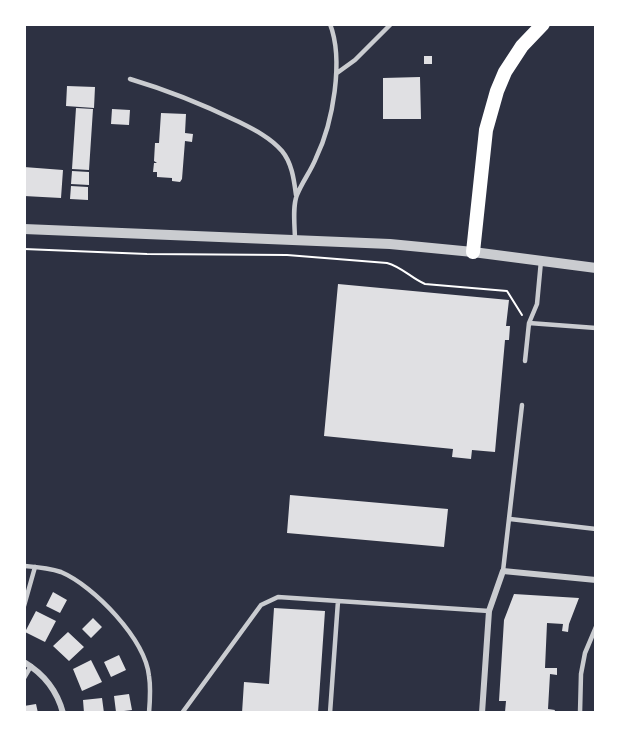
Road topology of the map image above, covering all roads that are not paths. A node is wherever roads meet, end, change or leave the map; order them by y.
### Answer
1 (330, 24) edge
2 (391, 24) edge
3 (543, 24) edge
4 (337, 73) junction
5 (130, 79) dead end
6 (296, 196) junction
7 (24, 229) edge
8 (295, 241) junction
9 (473, 252) junction
10 (541, 261) junction
11 (596, 268) edge
12 (529, 323) junction
13 (596, 328) edge
14 (525, 361) dead end
15 (522, 405) dead end
16 (510, 519) junction
17 (596, 529) edge
18 (24, 566) edge
19 (35, 567) junction
20 (503, 571) junction
21 (596, 580) edge
22 (338, 601) junction
23 (24, 606) edge
24 (489, 611) junction
25 (596, 627) edge
26 (24, 662) edge
27 (31, 666) junction
28 (24, 678) edge
29 (63, 713) edge
30 (149, 713) edge
31 (182, 713) edge
32 (330, 713) edge
33 (482, 713) edge
34 (580, 713) edge

1 - 4 lane
2 - 4 lane
3 - 9 main road
4 - 6 lane
5 - 6 lane
6 - 8 lane
7 - 8 street
8 - 9 street
9 - 10 street
10 - 11 street
10 - 12 lane
12 - 13 lane
12 - 14 lane
15 - 16 lane
16 - 17 lane
16 - 20 lane
18 - 19 lane
19 - 23 lane
19 - 30 lane
20 - 21 street
20 - 24 street
22 - 24 lane
22 - 31 lane
22 - 32 lane
24 - 33 street
25 - 34 lane
26 - 27 street
27 - 28 lane
27 - 29 street

